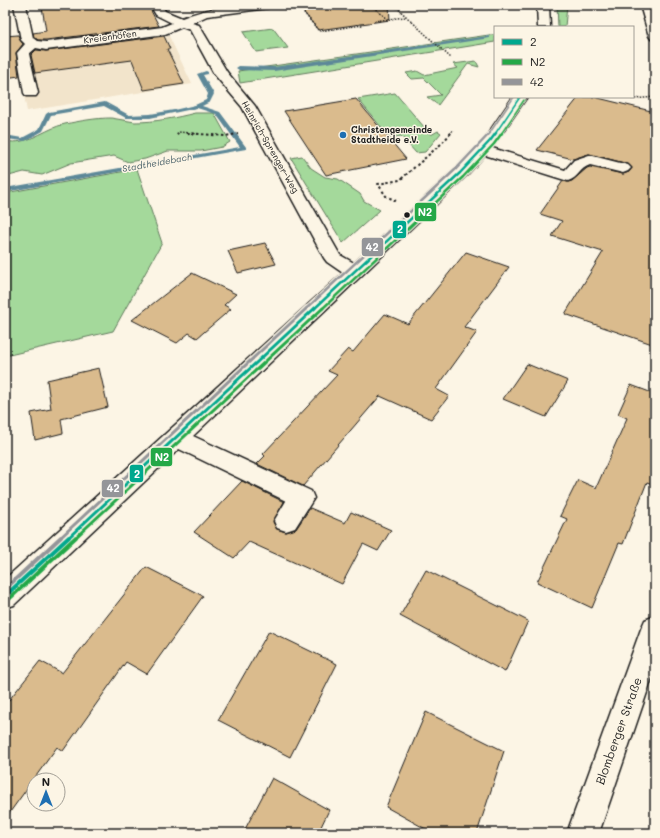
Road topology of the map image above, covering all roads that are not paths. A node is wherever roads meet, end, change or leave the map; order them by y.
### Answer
1 (20, 5) edge
2 (156, 5) edge
3 (268, 5) edge
4 (543, 5) edge
5 (646, 5) edge
6 (184, 22) junction
7 (544, 26) edge
8 (655, 36) edge
9 (33, 44) junction
10 (31, 93) dead end
11 (519, 98) edge
12 (483, 150) junction
13 (623, 168) dead end
14 (355, 272) junction
15 (176, 438) junction
16 (286, 521) dead end
17 (5, 596) edge
18 (655, 629) edge
19 (583, 833) edge

1 - 9 street
2 - 6 street
3 - 6 street, Kreienhöfen
4 - 7 street
5 - 8 street
6 - 9 street, Kreienhöfen
6 - 14 street, Heinrich-Sprenger-Weg
9 - 10 street
11 - 12 street
12 - 13 street
12 - 14 street
14 - 15 street
15 - 16 street
15 - 17 street
18 - 19 street, Blomberger Straße

